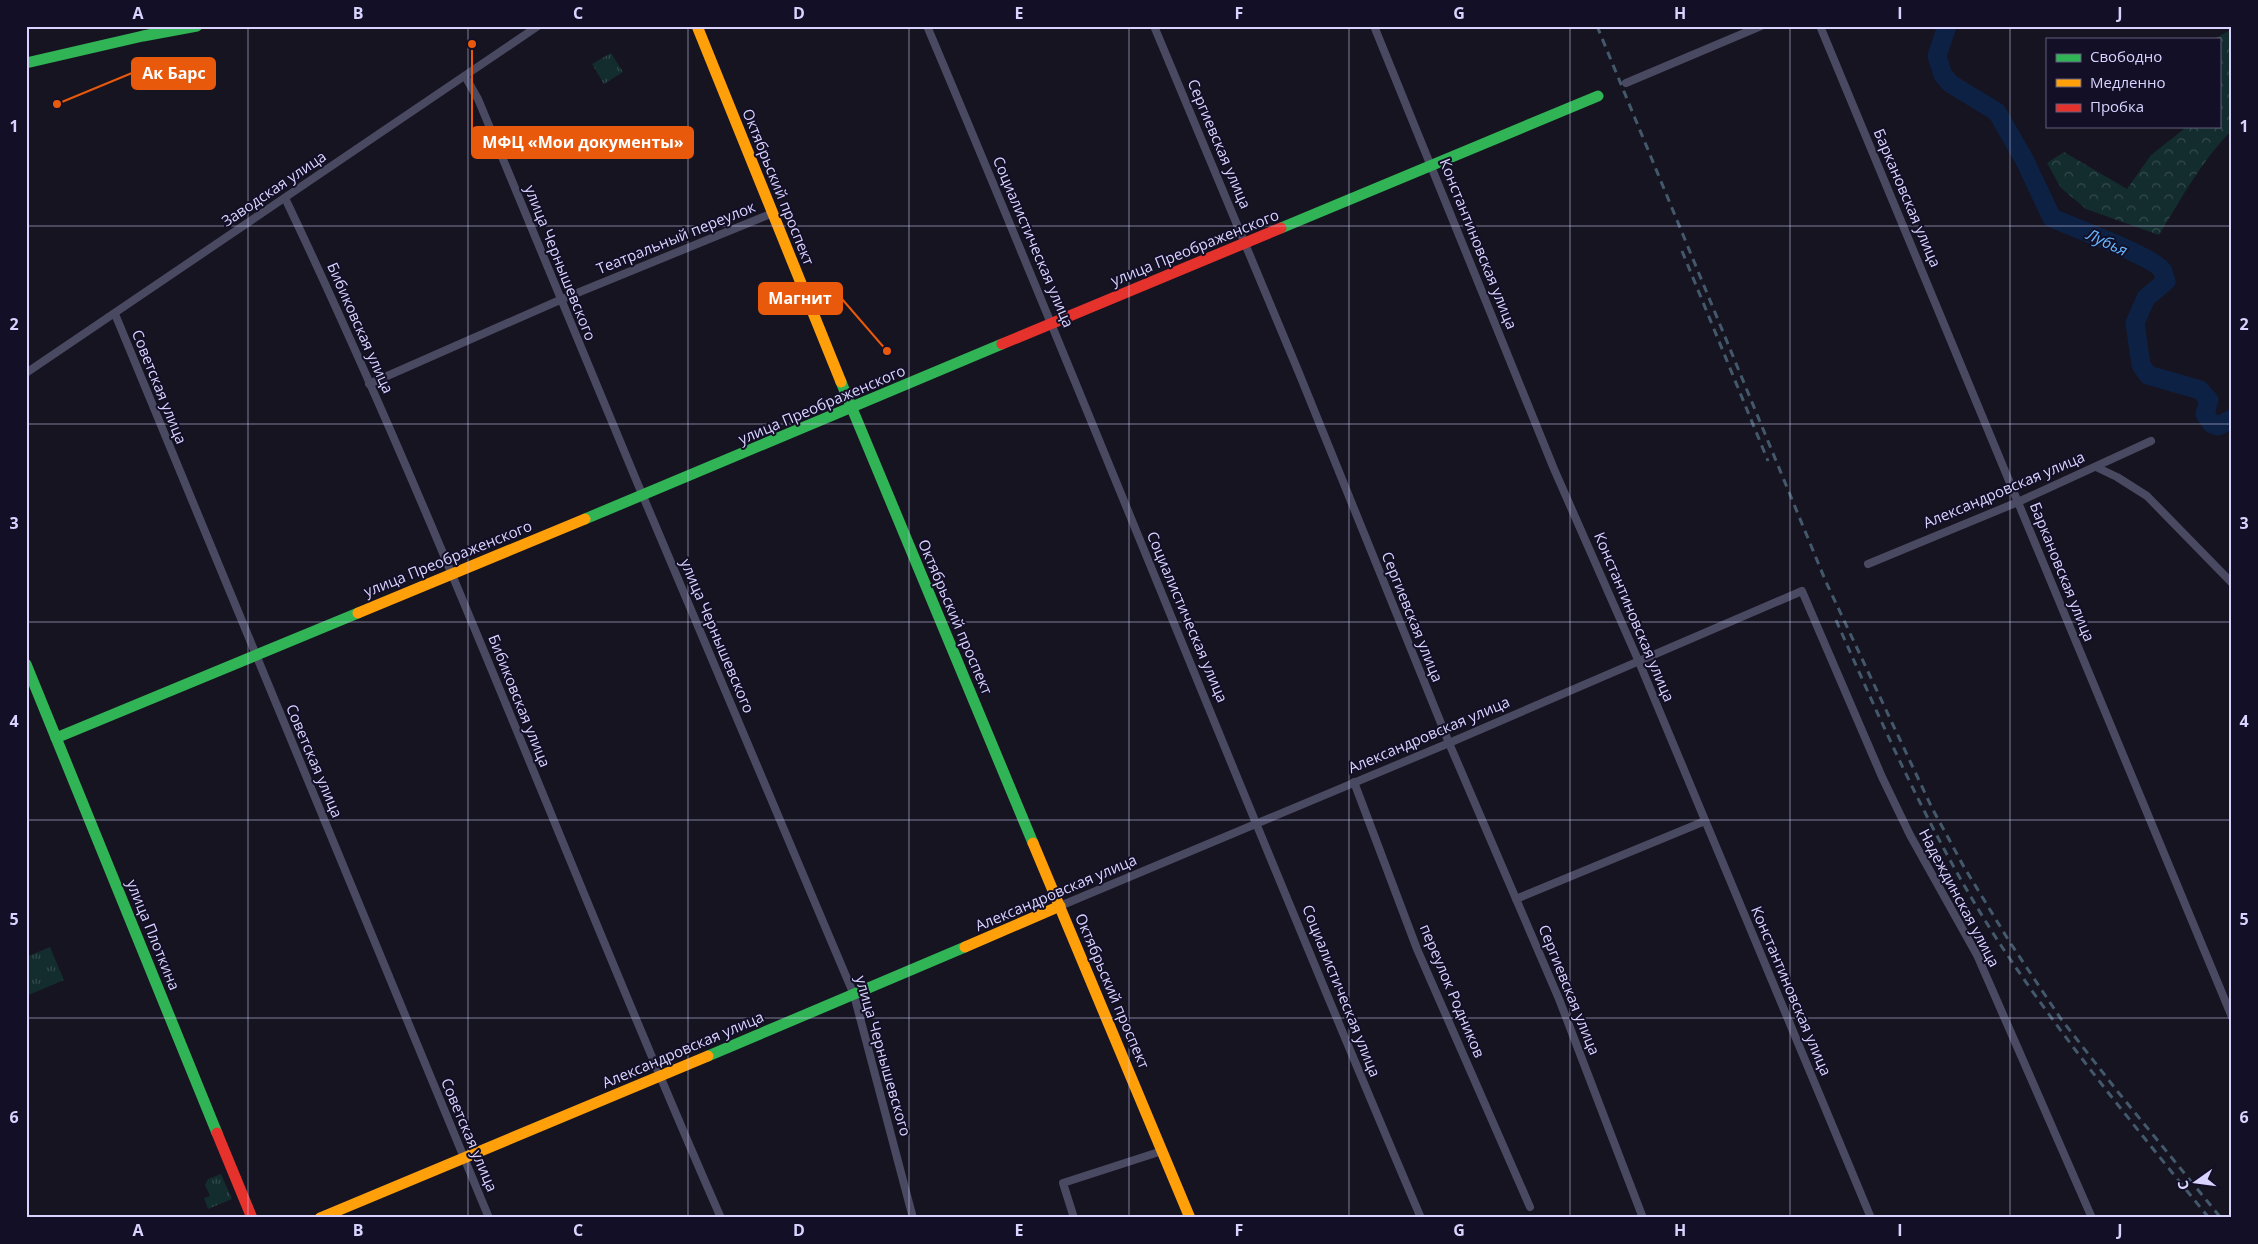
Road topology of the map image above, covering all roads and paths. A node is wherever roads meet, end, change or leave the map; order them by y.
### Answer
1 (197, 26) edge
2 (538, 26) edge
3 (697, 26) edge
4 (927, 26) edge
5 (1154, 26) edge
6 (1374, 26) edge
7 (1761, 26) edge
8 (1820, 26) edge
9 (26, 63) edge
10 (465, 76) junction
11 (1626, 83) dead end
12 (1598, 96) dead end
13 (1432, 167) junction
14 (285, 198) junction
15 (773, 213) junction
16 (1245, 243) junction
17 (560, 300) junction
18 (114, 314) junction
19 (1053, 323) junction
20 (26, 373) edge
21 (369, 384) junction
22 (852, 409) junction
23 (2151, 441) dead end
24 (2096, 467) junction
25 (643, 496) junction
26 (2018, 502) junction
27 (1868, 564) dead end
28 (451, 573) junction
29 (2232, 583) edge
30 (1802, 590) joint
31 (256, 656) junction
32 (1639, 662) junction
33 (26, 664) edge
34 (56, 738) junction
35 (1449, 743) junction
36 (1354, 782) junction
37 (1705, 821) junction
38 (1258, 823) junction
39 (1516, 899) junction
40 (1060, 906) junction
41 (854, 995) junction
42 (2232, 1017) edge
43 (659, 1076) junction
44 (1162, 1151) junction
45 (463, 1159) junction
46 (1530, 1207) dead end
47 (252, 1218) edge
48 (320, 1218) edge
49 (489, 1218) edge
50 (721, 1218) edge
51 (913, 1218) edge
52 (1074, 1218) edge
53 (1190, 1218) edge
54 (1421, 1218) edge
55 (1643, 1218) edge
56 (1871, 1218) edge
57 (2092, 1218) edge

1 - 9 street
2 - 10 street, Заводская улица
3 - 15 street, Октябрьский проспект
4 - 19 street, Социалистическая улица
5 - 16 street, Сергиевская улица
6 - 13 street, Константиновская улица
7 - 11 street
8 - 26 street, Баркановская улица
10 - 14 street, Заводская улица
10 - 17 street, улица Чернышевского
12 - 13 street, улица Преображенского
13 - 16 street, улица Преображенского
13 - 32 street, Константиновская улица
14 - 18 street, Заводская улица
14 - 21 street, Бибиковская улица
15 - 17 street, Театральный переулок
15 - 22 street, Октябрьский проспект
16 - 19 street, улица Преображенского
16 - 35 street, Сергиевская улица
17 - 21 street, Театральный переулок
17 - 25 street, улица Чернышевского
18 - 20 street, Заводская улица
18 - 31 street, Советская улица
19 - 22 street, улица Преображенского
19 - 38 street, Социалистическая улица
21 - 28 street, Бибиковская улица
22 - 25 street, улица Преображенского
22 - 40 street, Октябрьский проспект
23 - 24 street, Александровская улица
24 - 26 street, Александровская улица
24 - 29 street
25 - 28 street, улица Преображенского
25 - 41 street, улица Чернышевского
26 - 27 street, Александровская улица
26 - 42 street, Баркановская улица
28 - 31 street, улица Преображенского
28 - 43 street, Бибиковская улица
30 - 32 street, Александровская улица
30 - 57 street, Надеждинская улица
31 - 34 street, улица Преображенского
31 - 45 street, Советская улица
32 - 35 street, Александровская улица
32 - 37 street, Константиновская улица
33 - 34 street, улица Плоткина
34 - 47 street, улица Плоткина
35 - 36 street, Александровская улица
35 - 39 street, Сергиевская улица
36 - 38 street, Александровская улица
36 - 46 street, переулок Родников
37 - 39 street
37 - 56 street, Константиновская улица
38 - 40 street, Александровская улица
38 - 54 street, Социалистическая улица
39 - 55 street, Сергиевская улица
40 - 41 street, Александровская улица
40 - 44 street, Октябрьский проспект
41 - 43 street, Александровская улица
41 - 51 street, улица Чернышевского
43 - 45 street, Александровская улица
43 - 50 street, Бибиковская улица
44 - 52 street
44 - 53 street, Октябрьский проспект
45 - 48 street, Александровская улица
45 - 49 street, Советская улица

